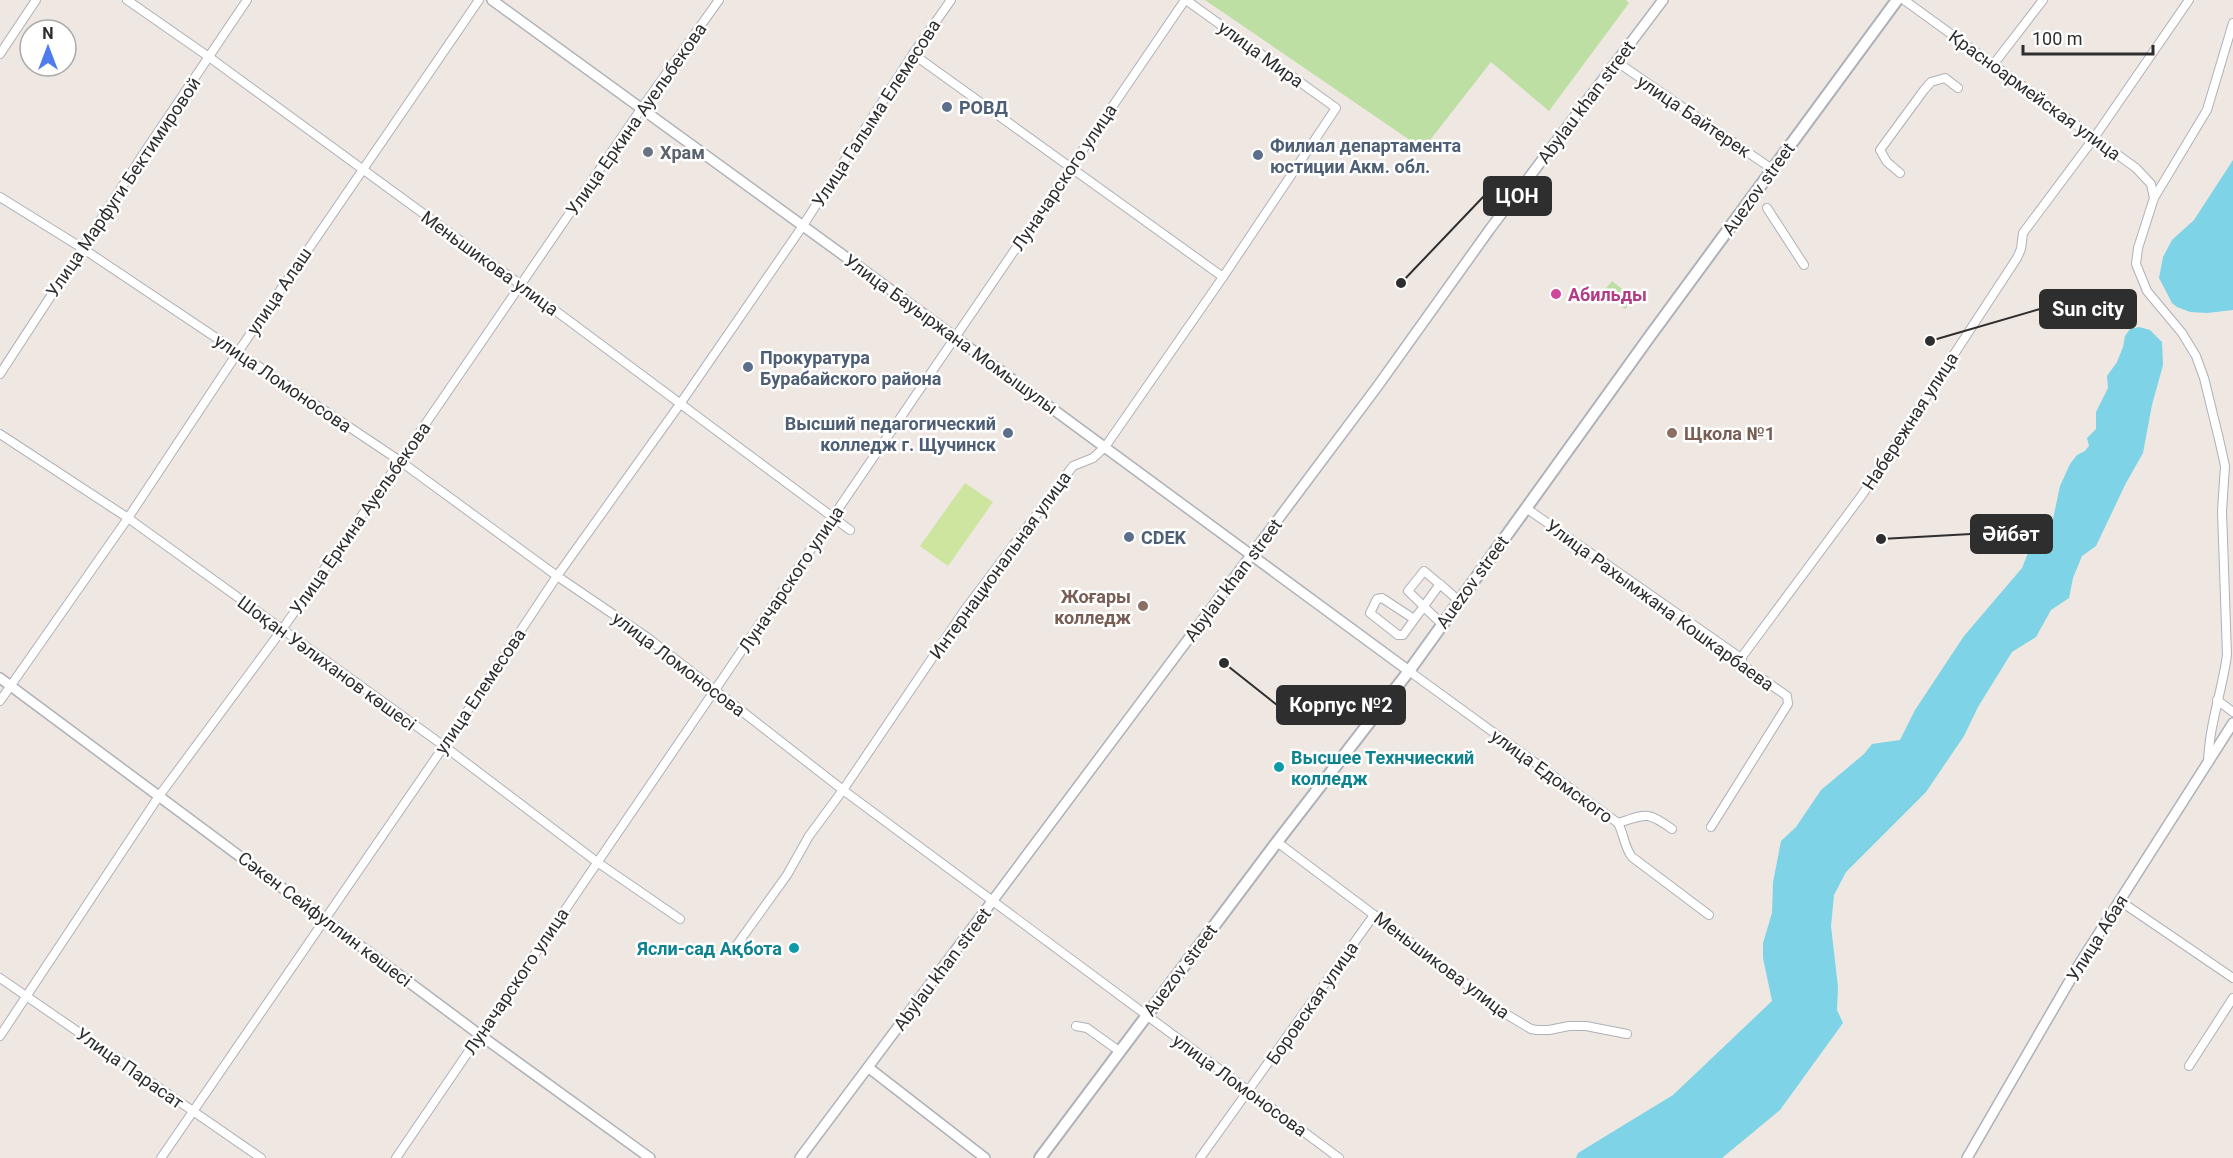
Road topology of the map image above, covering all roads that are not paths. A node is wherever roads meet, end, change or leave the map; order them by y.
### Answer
1 (36, 0) edge
2 (127, 0) edge
3 (247, 0) edge
4 (479, 0) edge
5 (492, 0) edge
6 (719, 0) edge
7 (951, 0) edge
8 (1186, 0) edge
9 (1663, 0) edge
10 (1897, 0) edge
11 (1904, 0) edge
12 (2043, 0) edge
13 (2189, 0) edge
14 (2233, 23) edge
15 (0, 54) edge
16 (913, 54) junction
17 (209, 57) junction
18 (1617, 62) junction
19 (1993, 65) junction
20 (1958, 88) dead end
21 (1336, 108) joint
22 (641, 109) junction
23 (2094, 138) junction
24 (1071, 168) junction
25 (1772, 169) junction
26 (362, 170) junction
27 (1900, 173) dead end
28 (0, 197) edge
29 (2154, 198) junction
30 (1767, 208) dead end
31 (802, 227) junction
32 (82, 248) junction
33 (1804, 265) dead end
34 (1223, 277) junction
35 (521, 285) junction
36 (955, 337) junction
37 (238, 352) junction
38 (0, 374) edge
39 (680, 404) junction
40 (0, 434) edge
41 (1105, 447) junction
42 (400, 462) junction
43 (2225, 466) junction
44 (2233, 471) edge
45 (1526, 508) junction
46 (833, 517) junction
47 (128, 518) junction
48 (850, 530) dead end
49 (1251, 555) junction
50 (557, 576) junction
51 (1440, 584) junction
52 (1459, 600) junction
53 (1425, 607) junction
54 (1414, 619) junction
55 (1442, 624) junction
56 (281, 631) junction
57 (1741, 658) junction
58 (1408, 671) junction
59 (0, 678) edge
60 (11, 685) junction
61 (716, 690) junction
62 (2217, 700) junction
63 (0, 701) edge
64 (2233, 712) edge
65 (2233, 723) edge
66 (444, 746) junction
67 (2208, 763) junction
68 (843, 790) junction
69 (159, 796) junction
70 (1618, 823) junction
71 (1711, 827) dead end
72 (1672, 830) dead end
73 (1277, 842) junction
74 (597, 862) junction
75 (993, 901) junction
76 (2120, 901) junction
77 (1374, 915) junction
78 (1709, 915) dead end
79 (325, 918) junction
80 (680, 919) dead end
81 (736, 946) dead end
82 (0, 978) edge
83 (2233, 978) edge
84 (27, 997) junction
85 (2233, 998) edge
86 (1145, 1016) junction
87 (1076, 1026) dead end
88 (1627, 1034) dead end
89 (480, 1035) junction
90 (0, 1036) edge
91 (1119, 1051) junction
92 (2189, 1066) dead end
93 (869, 1068) junction
94 (1250, 1090) junction
95 (193, 1112) junction
96 (161, 1158) edge
97 (261, 1158) edge
98 (396, 1158) edge
99 (650, 1158) edge
100 (800, 1158) edge
101 (985, 1158) edge
102 (1040, 1158) edge
103 (1200, 1158) edge
104 (1339, 1158) edge
105 (1967, 1158) edge

1 - 15 street
2 - 17 street, Меньшикова улица
3 - 17 street, Улица Марфуги Бектимировой
4 - 26 street, улица Алаш
5 - 22 street, Улица Бауыржана Момышулы
6 - 22 street, Улица Еркина Ауельбекова
7 - 16 street, Улица Галыма Елемесова
8 - 21 street, улица Мира
8 - 24 street, Луначарского улица
9 - 18 street, Abylau khan street
10 - 25 main road, Auezov street
11 - 19 street, Красноармейская улица
12 - 19 street
13 - 23 street, Набережная улица
14 - 29 street
16 - 24 street
16 - 31 street, Улица Галыма Елемесова
17 - 26 street, Меньшикова улица
17 - 32 street, Улица Марфуги Бектимировой
18 - 25 street, улица Байтерек
18 - 49 street, Abylau khan street
19 - 23 street, Красноармейская улица
20 - 27 street
21 - 34 street, Интернациональная улица
22 - 31 street, Улица Бауыржана Момышулы
22 - 35 street, Улица Еркина Ауельбекова
23 - 29 street, Красноармейская улица
23 - 57 street, Набережная улица
24 - 34 street
24 - 36 street, Луначарского улица
25 - 45 main road, Auezov street
26 - 35 street, Меньшикова улица
26 - 37 street, улица Алаш
28 - 32 street, улица Ломоносова
29 - 43 street
30 - 33 street
31 - 36 street, Улица Бауыржана Момышулы
31 - 39 street, улица Елемесова
32 - 37 street, улица Ломоносова
32 - 38 street, Улица Марфуги Бектимировой
34 - 41 street, Интернациональная улица
35 - 39 street, Меньшикова улица
35 - 42 street, Улица Еркина Ауельбекова
36 - 41 street, Улица Бауыржана Момышулы
36 - 46 street, Луначарского улица
37 - 42 street, улица Ломоносова
37 - 47 street, улица Алаш
39 - 46 street, Меньшикова улица
39 - 50 street, улица Елемесова
40 - 47 street, Шоқан Уәлиханов көшесі
41 - 49 street, Улица Бауыржана Момышулы
41 - 68 street, Интернациональная улица
42 - 50 street, улица Ломоносова
42 - 56 street, Улица Еркина Ауельбекова
43 - 44 street
43 - 62 street
45 - 52 main road, Auezov street
45 - 57 street, Улица Рахымжана Кошкарбаева
46 - 48 street, Меньшикова улица
46 - 61 street, Луначарского улица
47 - 56 street, Шоқан Уәлиханов көшесі
47 - 60 street, улица Алаш
49 - 58 street, Улица Бауыржана Момышулы
49 - 75 street, Abylau khan street
50 - 61 street, улица Ломоносова
50 - 66 street, улица Елемесова
51 - 52 street
51 - 53 street
51 - 53 street
52 - 55 main road, Auezov street
53 - 54 street
53 - 55 street
54 - 54 street
55 - 58 main road, Auezov street
56 - 66 street, Шоқан Уәлиханов көшесі
56 - 69 street, Улица Еркина Ауельбекова
57 - 71 street, Улица Рахымжана Кошкарбаева
58 - 70 street, улица Едомского
58 - 73 main road, Auezov street
59 - 60 street, Сәкен Сейфуллин көшесі
60 - 63 street, улица Алаш
60 - 69 street, Сәкен Сейфуллин көшесі
61 - 68 street, улица Ломоносова
61 - 74 street, Луначарского улица
62 - 64 street
62 - 67 street
65 - 67 street, Улица Абая
66 - 74 street, Шоқан Уәлиханов көшесі
66 - 79 street, улица Елемесова
67 - 76 street, Улица Абая
68 - 75 street, улица Ломоносова
68 - 81 street, Интернациональная улица
69 - 79 street, Сәкен Сейфуллин көшесі
69 - 84 street, Улица Еркина Ауельбекова
70 - 72 street
70 - 78 street, улица Едомского
73 - 77 street, Меньшикова улица
73 - 86 main road, Auezov street
74 - 80 street, Шоқан Уәлиханов көшесі
74 - 89 street, Луначарского улица
75 - 86 street, улица Ломоносова
75 - 93 street, Abylau khan street
76 - 83 street
76 - 105 street, Улица Абая
77 - 88 street, Меньшикова улица
77 - 94 street, Боровская улица
79 - 89 street, Сәкен Сейфуллин көшесі
79 - 95 street, улица Елемесова
82 - 84 street, Улица Парасат
84 - 90 street, Улица Еркина Ауельбекова
84 - 95 street, Улица Парасат
85 - 92 street
86 - 91 main road, Auezov street
86 - 94 street, улица Ломоносова
87 - 91 street
89 - 98 street, Луначарского улица
89 - 99 street, Сәкен Сейфуллин көшесі
91 - 102 main road, Auezov street
93 - 100 street, Abylau khan street
93 - 101 street
94 - 103 street, Боровская улица
94 - 104 street, улица Ломоносова
95 - 96 street, улица Елемесова
95 - 97 street, Улица Парасат

